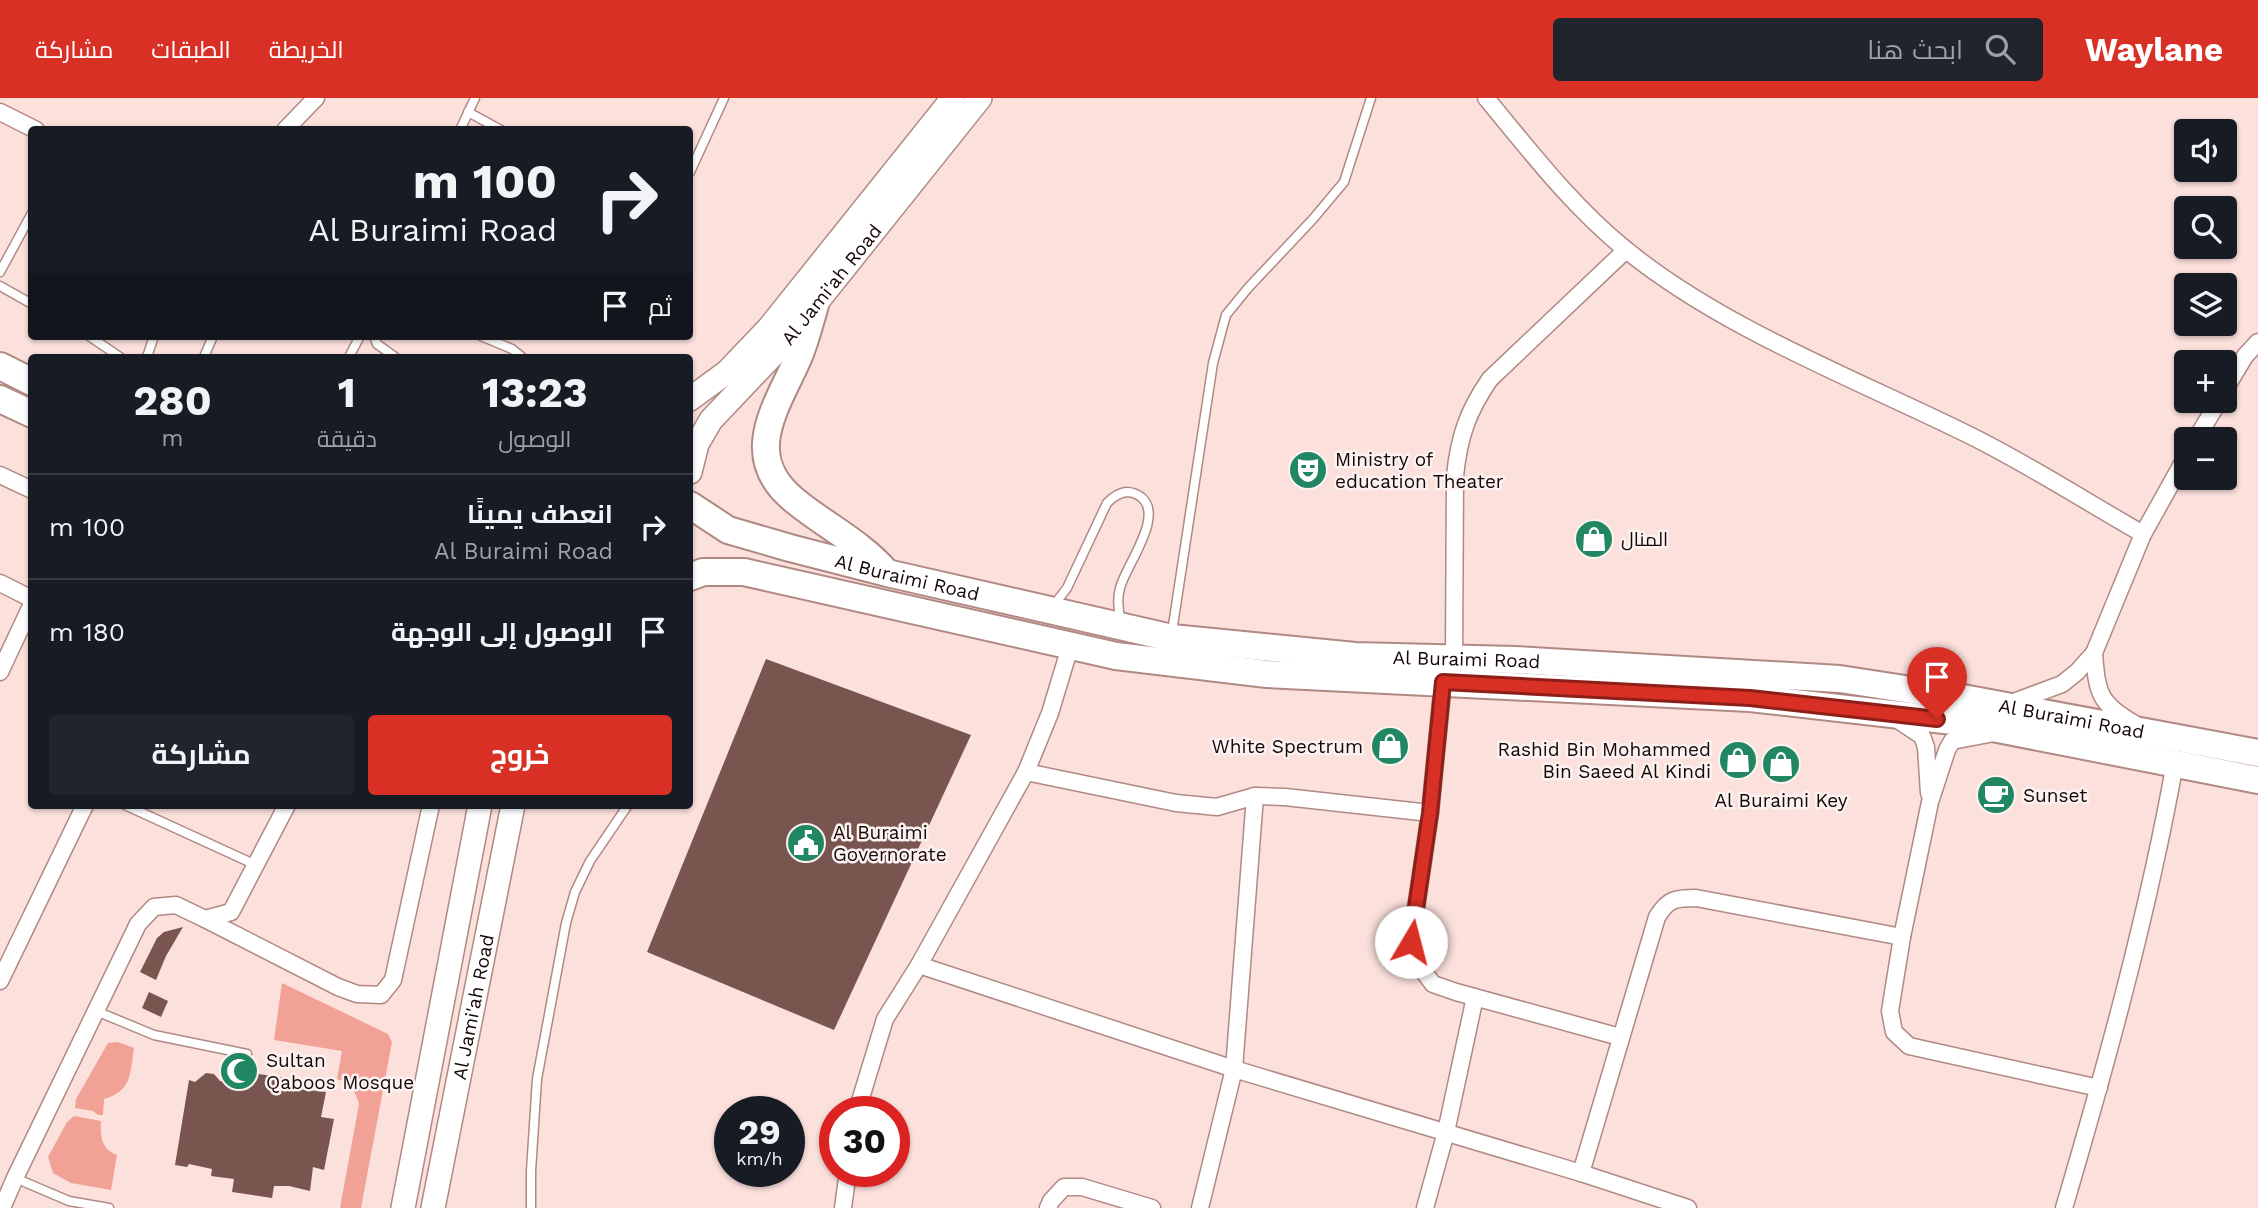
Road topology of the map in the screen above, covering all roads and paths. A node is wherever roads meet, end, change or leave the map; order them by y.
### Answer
1 (316, 98) edge
2 (475, 98) edge
3 (724, 98) edge
4 (953, 98) edge
5 (980, 98) edge
6 (1371, 98) edge
7 (1486, 98) edge
8 (0, 112) edge
9 (468, 112) junction
10 (28, 126) edge
11 (289, 126) edge
12 (462, 126) edge
13 (494, 126) edge
14 (693, 165) edge
15 (28, 220) edge
16 (1626, 250) junction
17 (0, 272) edge
18 (0, 286) edge
19 (28, 302) edge
20 (815, 305) junction
21 (95, 340) edge
22 (376, 340) edge
23 (491, 340) edge
24 (2258, 342) edge
25 (116, 354) edge
26 (391, 354) edge
27 (518, 354) edge
28 (0, 366) edge
29 (2237, 369) edge
30 (28, 380) edge
31 (693, 397) edge
32 (0, 398) edge
33 (28, 412) edge
34 (693, 460) edge
35 (0, 475) edge
36 (2174, 478) edge
37 (28, 488) edge
38 (693, 507) edge
39 (2143, 534) junction
40 (887, 573) junction
41 (693, 576) edge
42 (0, 583) edge
43 (28, 598) edge
44 (28, 602) edge
45 (1049, 610) junction
46 (1123, 627) junction
47 (1172, 638) junction
48 (1070, 647) junction
49 (2094, 653) junction
50 (1454, 658) junction
51 (0, 672) edge
52 (1443, 682) junction
53 (2005, 705) junction
54 (1885, 713) junction
55 (2022, 732) junction
56 (2153, 733) junction
57 (2258, 753) edge
58 (2175, 763) junction
59 (1026, 772) junction
60 (2258, 780) edge
61 (1255, 796) junction
62 (1930, 802) junction
63 (83, 809) edge
64 (134, 809) edge
65 (285, 809) edge
66 (430, 809) edge
67 (479, 809) edge
68 (512, 809) edge
69 (625, 809) edge
70 (1430, 813) junction
71 (256, 865) junction
72 (205, 919) junction
73 (1902, 937) junction
74 (919, 965) junction
75 (0, 981) edge
76 (1475, 996) junction
77 (95, 1011) junction
78 (1620, 1037) junction
79 (247, 1054) dead end
80 (1234, 1069) junction
81 (2099, 1088) junction
82 (862, 1096) edge
83 (1446, 1132) junction
84 (1581, 1173) junction
85 (15, 1178) junction
86 (846, 1187) edge
87 (2, 1208) edge
88 (109, 1208) edge
89 (403, 1208) edge
90 (433, 1208) edge
91 (531, 1208) edge
92 (843, 1208) edge
93 (1048, 1208) edge
94 (1152, 1208) edge
95 (1200, 1208) edge
96 (1425, 1208) edge
97 (1688, 1208) edge
98 (2064, 1208) edge

1 - 11 street
2 - 9 lane
3 - 14 lane
4 - 31 main road, Al Jami'ah Road
5 - 20 main road, Al Jami'ah Road
6 - 47 lane
7 - 16 street
8 - 10 street
9 - 12 lane
9 - 13 lane
15 - 17 lane
16 - 39 street
16 - 50 street
18 - 19 lane
20 - 34 main road, Al Jami'ah Road
20 - 40 main road
21 - 25 lane
22 - 26 lane
23 - 27 lane
24 - 29 street
28 - 30 main road
32 - 33 main road
35 - 37 street
36 - 39 street
38 - 40 main road, Al Buraimi Road
39 - 49 street
40 - 45 main road, Al Buraimi Road
41 - 48 main road, Al Buraimi Road
42 - 43 street
44 - 51 street
45 - 46 main road, Al Buraimi Road
45 - 46 lane
46 - 47 main road, Al Buraimi Road
47 - 50 main road, Al Buraimi Road
48 - 52 main road, Al Buraimi Road
48 - 59 street
49 - 53 street
49 - 56 street
50 - 53 main road, Al Buraimi Road
52 - 54 main road, Al Buraimi Road
52 - 70 street
53 - 56 main road, Al Buraimi Road
54 - 55 main road, Al Buraimi Road
54 - 62 street
55 - 58 main road, Al Buraimi Road
55 - 62 street
56 - 57 main road, Al Buraimi Road
58 - 60 main road, Al Buraimi Road
58 - 81 street
59 - 61 street
59 - 74 street
61 - 70 street
61 - 80 street
62 - 73 street
63 - 75 street
64 - 71 lane
65 - 71 street
66 - 72 street
67 - 89 main road, Al Jami'ah Road
68 - 90 main road, Al Jami'ah Road
69 - 91 lane
70 - 76 street
71 - 72 street
72 - 77 street
73 - 78 street
73 - 81 street
74 - 80 street
74 - 82 street
76 - 78 street
76 - 83 street
77 - 79 lane
77 - 85 street
78 - 84 street
80 - 83 street
80 - 95 street
81 - 98 street
83 - 84 street
83 - 96 street
84 - 97 street
85 - 87 street
85 - 88 lane
86 - 92 street
93 - 94 street

